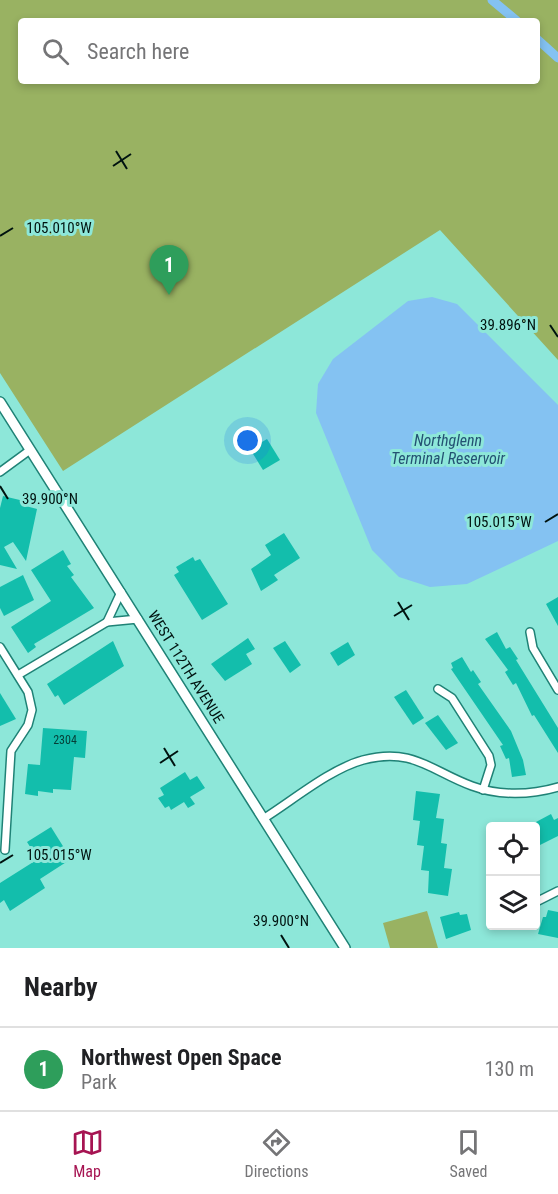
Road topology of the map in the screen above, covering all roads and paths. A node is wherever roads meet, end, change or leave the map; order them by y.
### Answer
1 (0, 402) edge
2 (30, 450) junction
3 (0, 472) edge
4 (121, 592) junction
5 (138, 619) junction
6 (107, 622) junction
7 (530, 632) dead end
8 (0, 647) edge
9 (18, 675) junction
10 (438, 689) dead end
11 (558, 690) edge
12 (558, 787) edge
13 (483, 789) junction
14 (263, 819) junction
15 (5, 850) dead end
16 (558, 891) edge
17 (540, 900) edge
18 (345, 948) edge

1 - 2 main road, WEST 112TH AVENUE
2 - 3 street
2 - 4 main road, WEST 112TH AVENUE
4 - 5 main road, WEST 112TH AVENUE
4 - 6 street
5 - 6 street
5 - 14 main road, WEST 112TH AVENUE
6 - 9 street
7 - 11 street
8 - 9 street
9 - 15 street
10 - 13 street
12 - 13 street
13 - 14 street
14 - 18 main road, WEST 112TH AVENUE
16 - 17 street

